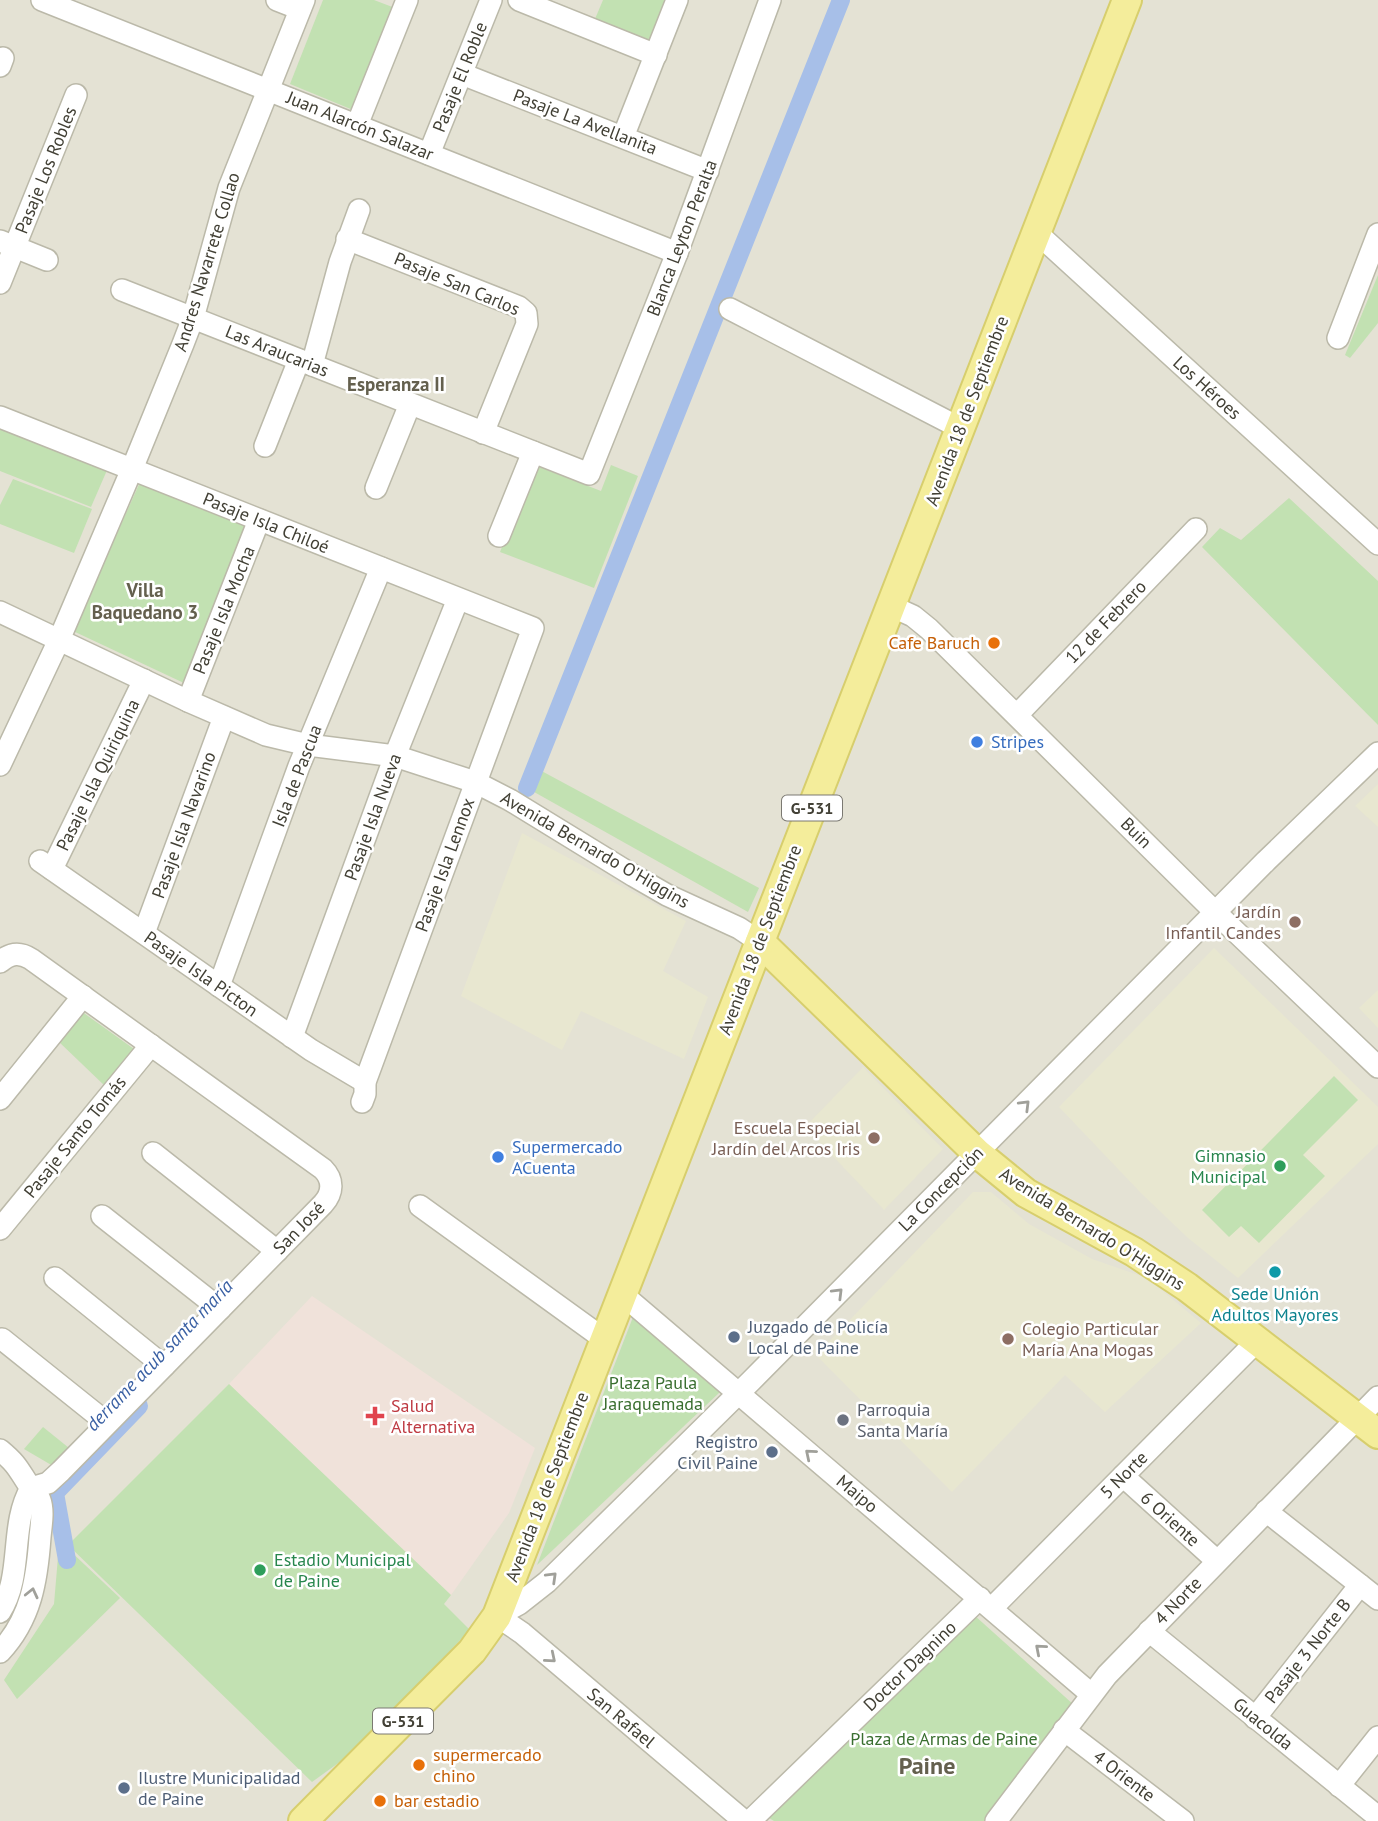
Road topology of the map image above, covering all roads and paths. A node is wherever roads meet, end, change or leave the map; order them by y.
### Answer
1 (42, 0) edge
2 (276, 0) edge
3 (407, 0) edge
4 (491, 0) edge
5 (519, 0) edge
6 (677, 0) edge
7 (770, 0) edge
8 (1127, 0) edge
9 (302, 5) edge
10 (656, 55) junction
11 (461, 74) junction
12 (268, 90) junction
13 (76, 95) dead end
14 (357, 125) junction
15 (623, 137) junction
16 (429, 154) junction
17 (708, 171) junction
18 (359, 210) dead end
19 (1037, 233) junction
20 (1378, 234) edge
21 (347, 239) junction
22 (7, 244) edge
23 (677, 253) junction
24 (47, 260) dead end
25 (0, 283) edge
26 (122, 290) dead end
27 (730, 309) dead end
28 (193, 318) junction
29 (1338, 338) dead end
30 (305, 362) junction
31 (410, 404) junction
32 (0, 417) edge
33 (960, 428) junction
34 (483, 433) junction
35 (265, 446) dead end
36 (533, 452) junction
37 (132, 469) junction
38 (589, 474) joint
39 (376, 488) dead end
40 (260, 520) junction
41 (1196, 529) dead end
42 (499, 536) dead end
43 (1378, 544) edge
44 (381, 568) junction
45 (457, 598) junction
46 (891, 606) junction
47 (0, 612) edge
48 (533, 628) joint
49 (59, 640) junction
50 (144, 680) junction
51 (188, 701) junction
52 (1017, 715) junction
53 (224, 718) junction
54 (308, 745) junction
55 (1378, 753) edge
56 (395, 756) junction
57 (0, 765) edge
58 (475, 782) junction
59 (46, 865) joint
60 (1216, 912) junction
61 (144, 933) junction
62 (760, 942) junction
63 (0, 962) edge
64 (219, 986) junction
65 (83, 996) junction
66 (292, 1037) junction
67 (151, 1045) junction
68 (1378, 1067) edge
69 (363, 1092) joint
70 (0, 1099) edge
71 (153, 1153) dead end
72 (977, 1153) junction
73 (420, 1206) dead end
74 (103, 1216) dead end
75 (0, 1228) edge
76 (277, 1251) junction
77 (55, 1278) dead end
78 (622, 1294) junction
79 (220, 1309) junction
80 (2, 1339) dead end
81 (604, 1339) junction
82 (1257, 1342) junction
83 (164, 1366) junction
84 (739, 1394) junction
85 (1378, 1397) edge
86 (107, 1423) junction
87 (1368, 1426) edge
88 (2, 1455) edge
89 (1123, 1476) junction
90 (30, 1488) junction
91 (1266, 1511) junction
92 (1217, 1561) junction
93 (1360, 1585) junction
94 (1378, 1599) edge
95 (986, 1603) junction
96 (0, 1612) edge
97 (497, 1616) junction
98 (1149, 1631) junction
99 (0, 1652) edge
100 (1091, 1694) junction
101 (1255, 1718) junction
102 (1064, 1730) junction
103 (1378, 1737) edge
104 (1339, 1786) junction
105 (1155, 1813) edge
106 (1378, 1817) edge
107 (303, 1821) edge
108 (747, 1821) edge
109 (996, 1821) edge
110 (1184, 1821) edge

1 - 12 street, Juan Alarcón Salazar
2 - 9 street
3 - 14 street
4 - 11 street, Pasaje El Roble
5 - 10 street
6 - 10 street
7 - 17 street, Blanca Leyton Peralta
8 - 19 main road, Avenida 18 de Septiembre / G-531
9 - 12 street, Andres Navarrete Collao
10 - 15 street
11 - 15 street, Pasaje La Avellanita
11 - 16 street, Pasaje El Roble
12 - 14 street, Juan Alarcón Salazar
12 - 28 street, Andres Navarrete Collao
13 - 22 street, Pasaje Los Robles
14 - 16 street, Juan Alarcón Salazar
15 - 17 street, Pasaje La Avellanita
16 - 23 street, Juan Alarcón Salazar
17 - 23 street, Blanca Leyton Peralta
18 - 21 street
19 - 33 main road, Avenida 18 de Septiembre / G-531
19 - 43 street, Los Héroes
20 - 29 street
21 - 30 street
21 - 34 street, Pasaje San Carlos
22 - 24 street
22 - 25 street, Pasaje Los Robles
23 - 38 street, Blanca Leyton Peralta
26 - 28 street, Las Araucarias
27 - 33 street
28 - 30 street, Las Araucarias
28 - 37 street, Andres Navarrete Collao
30 - 31 street, Las Araucarias
30 - 35 street
31 - 34 street, Las Araucarias
31 - 39 street
32 - 37 street, Pasaje Isla Chiloé
33 - 46 main road, Avenida 18 de Septiembre / G-531
34 - 36 street, Las Araucarias
36 - 38 street, Las Araucarias
36 - 42 street
37 - 40 street, Pasaje Isla Chiloé
37 - 49 street, Andres Navarrete Collao
40 - 44 street, Pasaje Isla Chiloé
40 - 51 street, Pasaje Isla Mocha
41 - 52 street, 12 de Febrero
44 - 45 street, Pasaje Isla Chiloé
44 - 54 street, Isla de Pascua
45 - 48 street, Pasaje Isla Chiloé
45 - 56 street, Pasaje Isla Nueva
46 - 52 street, Buin
46 - 62 main road, Avenida 18 de Septiembre / G-531
47 - 49 street, Avenida Bernardo O'Higgins
48 - 58 street, Pasaje Isla Lennox
49 - 50 street, Avenida Bernardo O'Higgins
49 - 57 street, Andres Navarrete Collao
50 - 51 street, Avenida Bernardo O'Higgins
50 - 59 street, Pasaje Isla Quiriquina
51 - 53 street, Avenida Bernardo O'Higgins
52 - 60 street, Buin
53 - 54 street, Avenida Bernardo O'Higgins
53 - 61 street, Pasaje Isla Navarino
54 - 56 street, Avenida Bernardo O'Higgins
54 - 64 street, Isla de Pascua
55 - 60 street, La Concepción
56 - 58 street, Avenida Bernardo O'Higgins
56 - 66 street, Pasaje Isla Nueva
58 - 62 street, Avenida Bernardo O'Higgins
58 - 69 street, Pasaje Isla Lennox
59 - 61 street, Pasaje Isla Picton
60 - 68 street, Buin
72 -> 60 street, La Concepción
61 - 64 street, Pasaje Isla Picton
62 - 72 main road, Avenida Bernardo O'Higgins
62 - 78 main road, Avenida 18 de Septiembre / G-531
63 - 65 street, San José
64 - 66 street, Pasaje Isla Picton
65 - 67 street, San José
65 - 70 street
66 - 69 street, Pasaje Isla Picton
67 - 75 street, Pasaje Santo Tomás
67 - 76 street, San José
71 - 76 street
72 - 82 main road, Avenida Bernardo O'Higgins
84 -> 72 street, La Concepción
73 - 81 street
74 - 79 street
76 - 79 street, San José
77 - 83 street
78 - 81 main road, Avenida 18 de Septiembre / G-531
78 - 84 street, Maipo
79 - 83 street, San José
80 - 86 street
81 - 97 main road, Avenida 18 de Septiembre / G-531
82 - 87 main road, Avenida Bernardo O'Higgins
82 - 89 street, 5 Norte
83 - 86 street, San José
95 -> 84 street, Maipo
97 -> 84 street, La Concepción
85 - 87 street, 4 Norte
86 - 90 street, San José
87 - 91 street, 4 Norte
88 - 90 street
89 - 92 street, 6 Oriente
89 - 95 street, 5 Norte
90 - 96 street
99 -> 90 street
91 - 92 street, 4 Norte
91 - 93 street
92 - 98 street, 4 Norte
93 - 94 street
93 - 101 street, Pasaje 3 Norte B
100 -> 95 street, Maipo
95 - 108 street, Doctor Dagnino
97 - 107 main road, Avenida 18 de Septiembre / G-531
97 -> 108 street, San Rafael
98 - 100 street, 4 Norte
98 - 101 street, Guacolda
100 - 102 street, 4 Norte
101 - 104 street, Guacolda
102 - 105 street, 4 Oriente
102 - 109 street, 4 Norte
103 - 104 street
104 - 106 street, Guacolda
105 - 110 street, 4 Oriente

